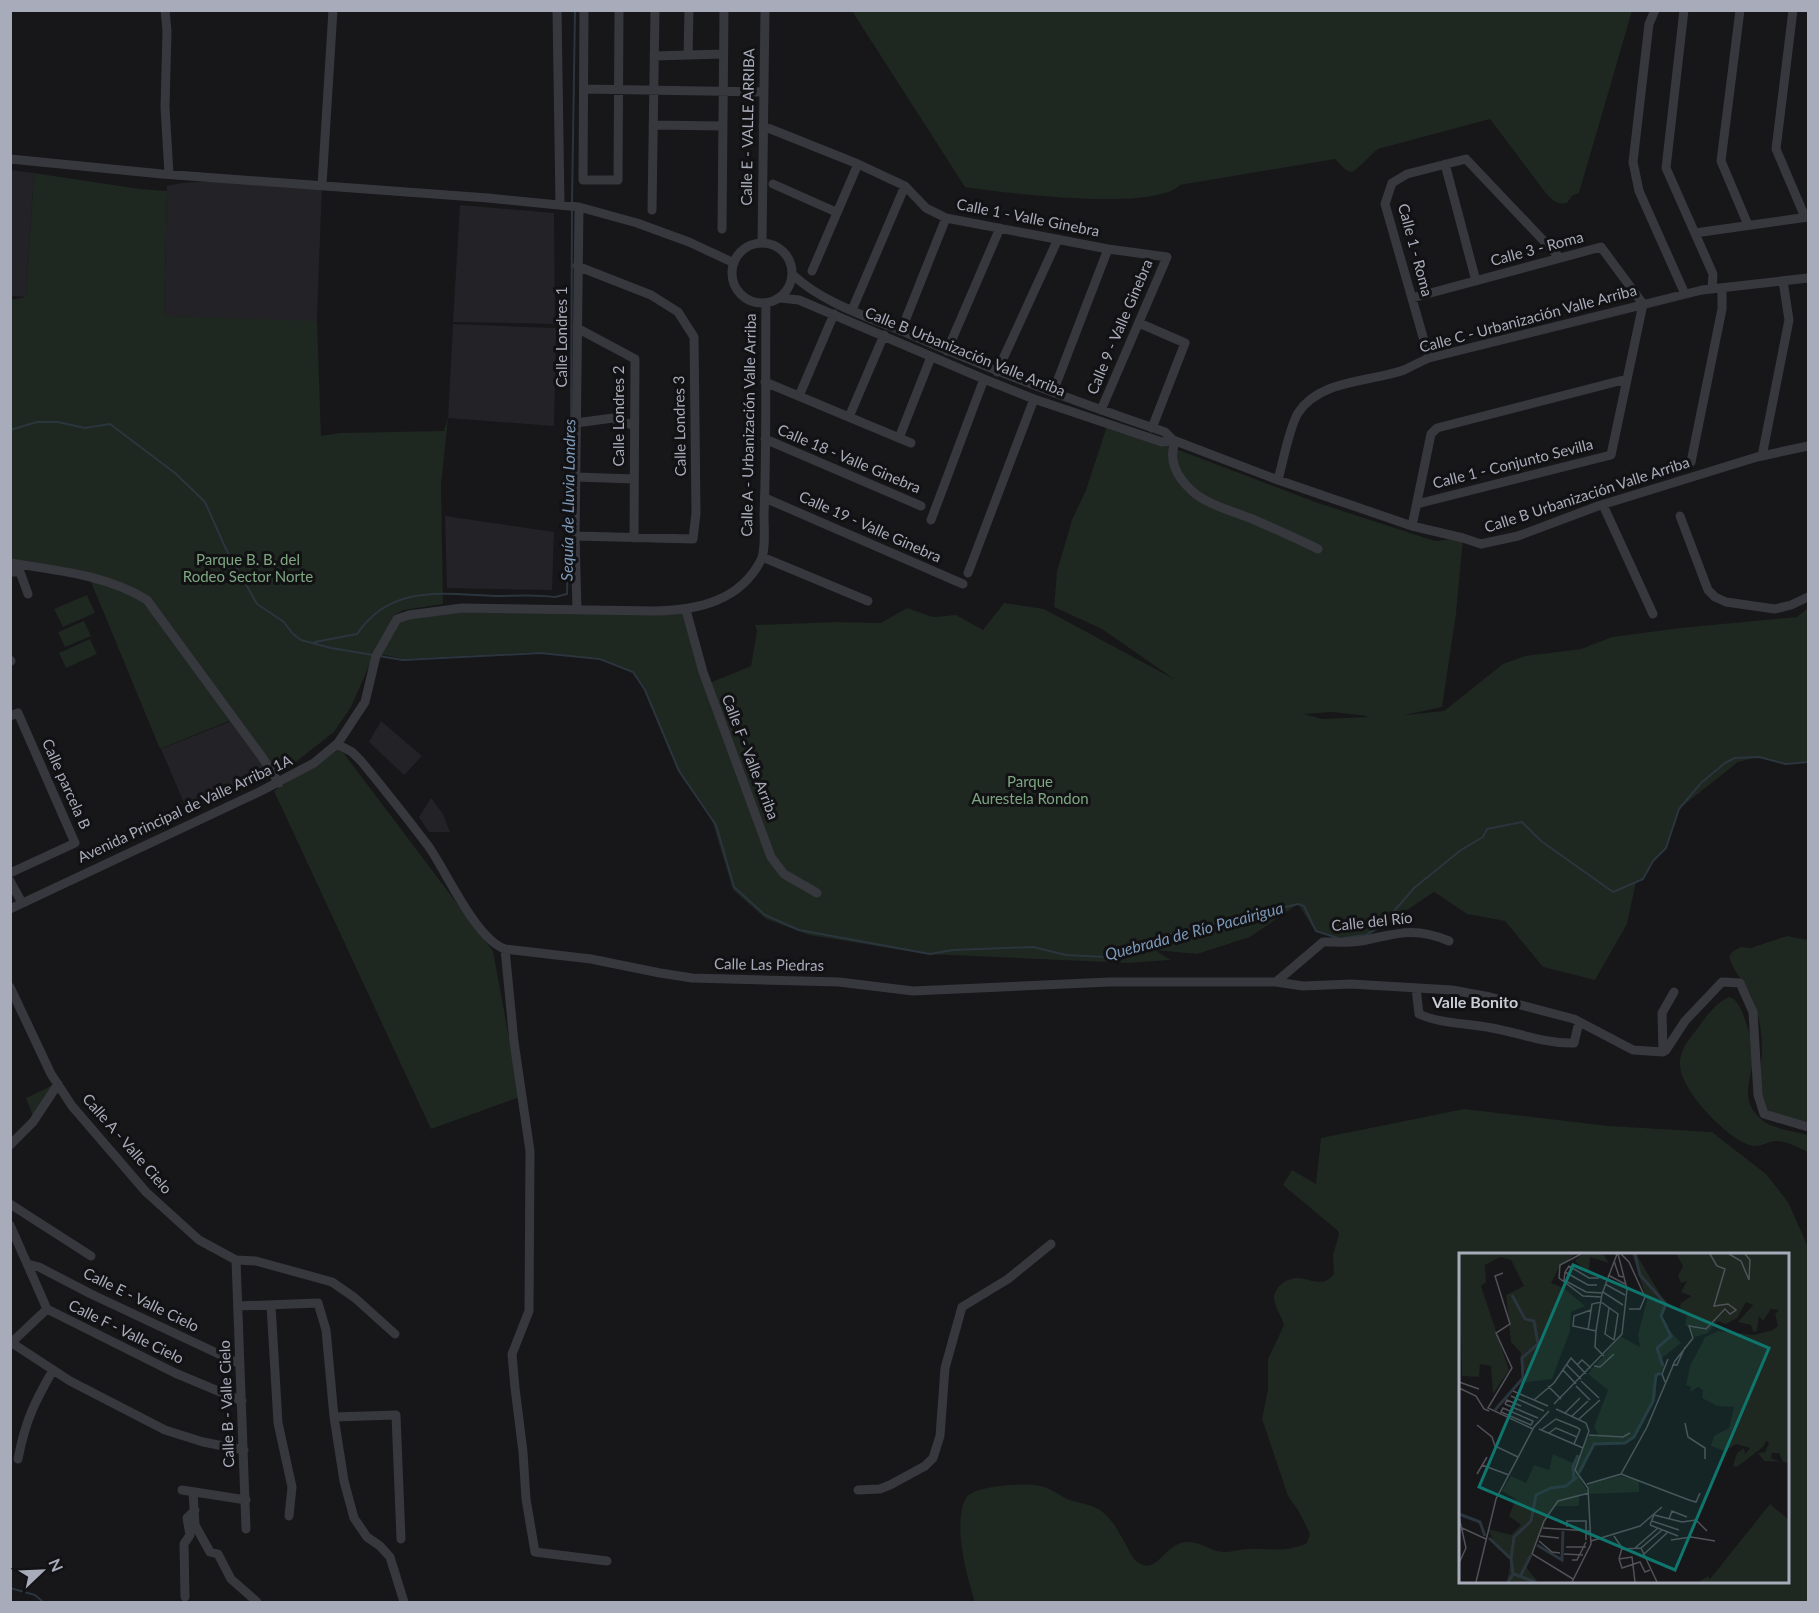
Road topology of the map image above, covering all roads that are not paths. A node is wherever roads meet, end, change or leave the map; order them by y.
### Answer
1 (165, 10) edge
2 (333, 10) edge
3 (557, 10) edge
4 (584, 10) edge
5 (619, 10) edge
6 (655, 10) edge
7 (689, 10) edge
8 (724, 10) edge
9 (765, 10) edge
10 (1655, 10) edge
11 (1684, 10) edge
12 (1740, 10) edge
13 (1793, 10) edge
14 (723, 54) junction
15 (688, 55) junction
16 (654, 56) junction
17 (584, 89) junction
18 (619, 90) junction
19 (654, 90) junction
20 (722, 90) junction
21 (764, 92) junction
22 (653, 125) junction
23 (722, 126) junction
24 (763, 126) junction
25 (10, 159) edge
26 (858, 164) junction
27 (1445, 164) junction
28 (169, 174) junction
29 (773, 184) dead end
30 (322, 185) junction
31 (905, 186) junction
32 (560, 206) junction
33 (579, 207) junction
34 (652, 210) dead end
35 (836, 212) junction
36 (1807, 217) edge
37 (946, 218) junction
38 (1748, 225) junction
39 (1000, 228) junction
40 (722, 229) dead end
41 (1695, 233) junction
42 (1058, 239) junction
43 (762, 243) junction
44 (1108, 249) junction
45 (1167, 257) joint
46 (1560, 258) junction
47 (734, 263) junction
48 (577, 266) junction
49 (812, 271) dead end
50 (793, 275) junction
51 (1809, 278) edge
52 (1476, 281) junction
53 (1783, 281) junction
54 (1717, 288) junction
55 (1685, 294) junction
56 (780, 298) junction
57 (1412, 298) junction
58 (766, 303) junction
59 (1643, 304) junction
60 (852, 310) junction
61 (834, 314) junction
62 (1139, 323) junction
63 (577, 328) junction
64 (901, 331) junction
65 (884, 335) junction
66 (947, 351) junction
67 (931, 357) junction
68 (1429, 358) junction
69 (997, 372) junction
70 (984, 379) junction
71 (1627, 379) junction
72 (765, 382) junction
73 (1053, 392) junction
74 (799, 396) junction
75 (1034, 399) junction
76 (1101, 410) junction
77 (849, 417) junction
78 (576, 423) junction
79 (634, 425) junction
80 (1152, 428) junction
81 (899, 438) junction
82 (765, 439) junction
83 (1175, 441) junction
84 (911, 443) dead end
85 (1809, 446) edge
86 (1763, 451) dead end
87 (1691, 462) dead end
88 (576, 477) junction
89 (634, 479) junction
90 (1278, 480) junction
91 (765, 498) junction
92 (1417, 504) junction
93 (1603, 505) junction
94 (921, 506) dead end
95 (1680, 516) dead end
96 (931, 520) dead end
97 (1412, 526) junction
98 (575, 536) junction
99 (634, 538) junction
100 (1318, 549) dead end
101 (762, 557) junction
102 (10, 563) edge
103 (10, 572) edge
104 (968, 573) dead end
105 (963, 584) dead end
106 (28, 594) dead end
107 (1809, 597) edge
108 (868, 601) dead end
109 (578, 610) junction
110 (686, 610) junction
111 (1653, 614) dead end
112 (10, 716) edge
113 (337, 744) junction
114 (279, 783) junction
115 (10, 873) edge
116 (10, 881) edge
117 (817, 893) dead end
118 (22, 903) junction
119 (10, 909) edge
120 (1449, 941) dead end
121 (504, 949) junction
122 (1276, 982) junction
123 (10, 987) edge
124 (1416, 988) junction
125 (1674, 992) dead end
126 (1579, 1022) junction
127 (1663, 1052) junction
128 (58, 1084) junction
129 (1809, 1127) edge
130 (10, 1145) edge
131 (10, 1204) edge
132 (10, 1226) edge
133 (1051, 1244) dead end
134 (91, 1256) dead end
135 (236, 1260) junction
136 (28, 1264) junction
137 (271, 1305) junction
138 (238, 1306) junction
139 (47, 1310) junction
140 (395, 1334) dead end
141 (11, 1344) edge
142 (240, 1364) junction
143 (52, 1370) junction
144 (242, 1401) junction
145 (334, 1417) junction
146 (244, 1450) junction
147 (18, 1459) dead end
148 (858, 1490) dead end
149 (182, 1491) dead end
150 (193, 1492) junction
151 (246, 1500) junction
152 (195, 1510) junction
153 (289, 1516) dead end
154 (246, 1529) dead end
155 (400, 1539) dead end
156 (607, 1561) dead end
157 (185, 1597) dead end
158 (257, 1602) edge
159 (404, 1602) edge

1 - 28 street
2 - 30 street
3 - 32 street
4 - 17 street
5 - 18 street
6 - 16 street
7 - 15 street
8 - 14 street
9 - 21 street, Calle E - VALLE ARRIBA
10 - 55 street
11 - 41 street
12 - 38 street
13 - 36 street
14 - 15 street
14 - 20 street
15 - 16 street
16 - 19 street
17 - 18 street
17 - 18 street
18 - 19 street
19 - 20 street
19 - 22 street
20 - 21 street
20 - 23 street
21 - 24 street, Calle E - VALLE ARRIBA
22 - 23 street
22 - 34 street
23 - 40 street
24 - 26 street, Calle 1 - Valle Ginebra
24 - 43 street, Calle E - VALLE ARRIBA
25 - 28 street
26 - 31 street, Calle 1 - Valle Ginebra
26 - 35 street
27 - 46 street, Calle 1 - Roma
27 - 52 street
27 - 57 street, Calle 1 - Roma
28 - 30 street
29 - 35 street
30 - 32 street
31 - 37 street, Calle 1 - Valle Ginebra
31 - 60 street
32 - 33 street
33 - 47 street
33 - 48 street, Calle Londres 1
35 - 49 street
36 - 38 street
37 - 39 street, Calle 1 - Valle Ginebra
37 - 64 street
38 - 41 street
39 - 42 street, Calle 1 - Valle Ginebra
39 - 66 street
41 - 54 street
42 - 44 street, Calle 1 - Valle Ginebra
42 - 69 street
43 - 47 street
43 - 50 street
44 - 45 street, Calle 1 - Valle Ginebra
44 - 73 street
45 - 62 street, Calle 9 - Valle Ginebra
46 - 52 street, Calle 3 - Roma
46 - 59 street, Calle 3 - Roma
47 - 58 street
48 - 63 street, Calle Londres 1
48 - 99 street, Calle Londres 3
50 - 56 street
50 - 60 street, Calle B Urbanización Valle Arriba
51 - 53 street, Calle C - Urbanización Valle Arriba
52 - 57 street, Calle 3 - Roma
53 - 54 street, Calle C - Urbanización Valle Arriba
53 - 86 street
54 - 55 street, Calle C - Urbanización Valle Arriba
54 - 87 street
55 - 59 street, Calle C - Urbanización Valle Arriba
56 - 58 street
56 - 61 street, Calle B Urbanización Valle Arriba
57 - 68 street, Calle 1 - Roma
58 - 72 street, Calle A - Urbanización Valle Arriba
59 - 68 street, Calle C - Urbanización Valle Arriba
59 - 71 street, Calle 1 - Conjunto Sevilla
60 - 64 street, Calle B Urbanización Valle Arriba
61 - 65 street, Calle B Urbanización Valle Arriba
61 - 74 street
62 - 76 street, Calle 9 - Valle Ginebra
62 - 80 street
63 - 78 street, Calle Londres 1
63 - 79 street, Calle Londres 2
64 - 66 street, Calle B Urbanización Valle Arriba
65 - 67 street, Calle B Urbanización Valle Arriba
65 - 77 street
66 - 69 street, Calle B Urbanización Valle Arriba
67 - 70 street, Calle B Urbanización Valle Arriba
67 - 81 street
68 - 90 street, Calle C - Urbanización Valle Arriba
69 - 73 street, Calle B Urbanización Valle Arriba
70 - 75 street, Calle B Urbanización Valle Arriba
70 - 96 street
71 - 92 street, Calle 1 - Conjunto Sevilla
71 - 92 street, Calle 1 - Conjunto Sevilla
72 - 74 street
72 - 82 street, Calle A - Urbanización Valle Arriba
73 - 76 street, Calle B Urbanización Valle Arriba
74 - 77 street
75 - 83 street, Calle B Urbanización Valle Arriba
75 - 104 street
76 - 80 street, Calle B Urbanización Valle Arriba
77 - 81 street
78 - 79 street
78 - 88 street, Calle Londres 1
79 - 89 street, Calle Londres 2
80 - 83 street, Calle B Urbanización Valle Arriba
81 - 84 street
82 - 91 street, Calle A - Urbanización Valle Arriba
82 - 94 street, Calle 18 - Valle Ginebra
83 - 90 street, Calle B Urbanización Valle Arriba
83 - 100 street
85 - 93 street, Calle B Urbanización Valle Arriba
88 - 89 street
88 - 98 street, Calle Londres 1
89 - 99 street, Calle Londres 2
90 - 97 street, Calle B Urbanización Valle Arriba
91 - 101 street, Calle A - Urbanización Valle Arriba
91 - 105 street, Calle 19 - Valle Ginebra
92 - 97 street, Calle 1 - Conjunto Sevilla
93 - 97 street, Calle B Urbanización Valle Arriba
93 - 111 street
95 - 107 street
98 - 99 street, Calle Londres 3
98 - 109 street, Calle Londres 1
101 - 108 street
101 - 110 street, Calle A - Urbanización Valle Arriba
102 - 114 street
103 - 106 street
109 - 110 street, Avenida Principal de Valle Arriba 1A
109 - 113 street, Avenida Principal de Valle Arriba 1A
110 - 117 street, Calle F - Valle Arriba
112 - 115 street, Calle parcela B
113 - 114 street, Avenida Principal de Valle Arriba 1A
113 - 121 street
114 - 118 street, Avenida Principal de Valle Arriba 1A
116 - 118 street
118 - 119 street, Avenida Principal de Valle Arriba 1A
120 - 122 street, Calle del Río
121 - 122 street, Calle Las Piedras
121 - 156 street
122 - 124 street, Calle Las Piedras
123 - 128 street, Calle A - Valle Cielo
124 - 126 street, Calle Las Piedras
124 - 126 street
125 - 127 street
126 - 127 street, Calle Las Piedras
127 - 129 street
128 - 130 street
128 - 135 street, Calle A - Valle Cielo
131 - 134 street
132 - 136 street, Calle F - Valle Cielo
133 - 148 street
135 - 138 street, Calle B - Valle Cielo
135 - 140 street, Calle A - Valle Cielo
136 - 139 street, Calle F - Valle Cielo
136 - 142 street, Calle E - Valle Cielo
137 - 138 street
137 - 145 street
137 - 153 street
138 - 142 street, Calle B - Valle Cielo
139 - 141 street
139 - 144 street, Calle F - Valle Cielo
141 - 143 street
142 - 144 street, Calle B - Valle Cielo
143 - 146 street
143 - 147 street
144 - 146 street, Calle B - Valle Cielo
145 - 155 street
145 - 159 street
146 - 151 street, Calle B - Valle Cielo
149 - 150 street
150 - 151 street
150 - 152 street
151 - 154 street, Calle B - Valle Cielo
152 - 157 street
152 - 158 street

